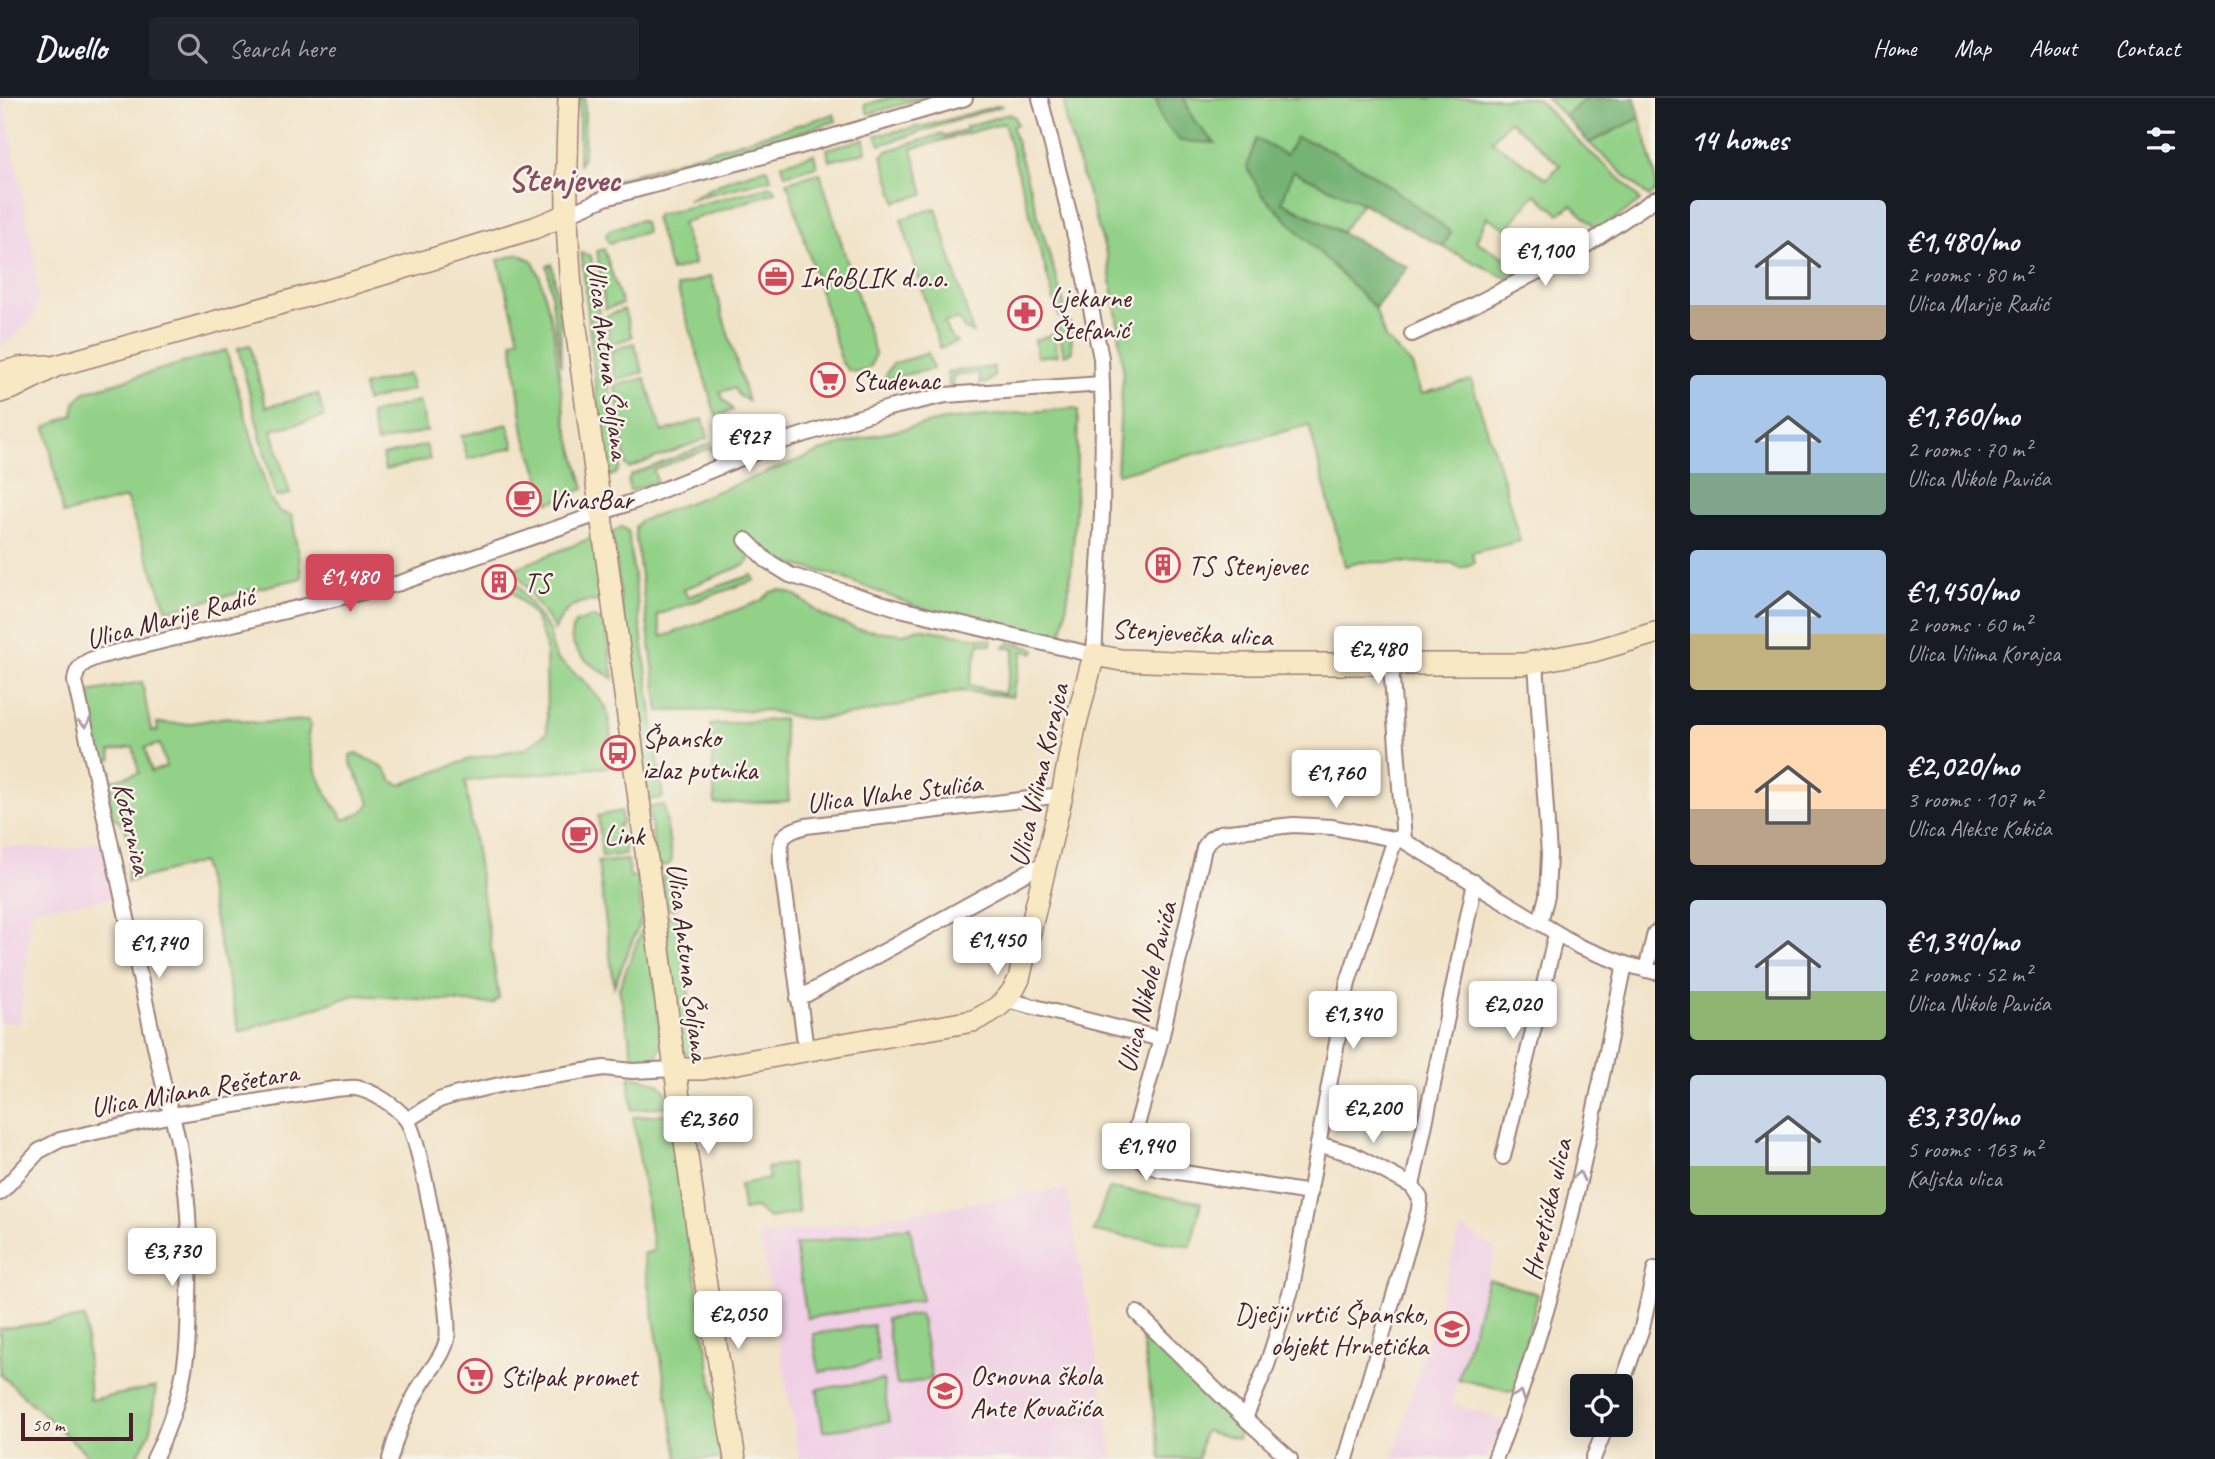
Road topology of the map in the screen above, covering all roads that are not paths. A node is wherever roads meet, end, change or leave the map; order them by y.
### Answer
1 (569, 98) edge
2 (965, 98) edge
3 (1040, 98) edge
4 (1655, 199) edge
5 (566, 215) junction
6 (1412, 334) dead end
7 (57, 366) junction
8 (0, 373) edge
9 (1102, 384) junction
10 (0, 392) edge
11 (601, 513) junction
12 (746, 540) dead end
13 (1655, 633) edge
14 (1094, 655) junction
15 (1536, 663) junction
16 (1391, 665) junction
17 (76, 673) joint
18 (1062, 795) junction
19 (1400, 840) junction
20 (1046, 866) junction
21 (1475, 882) junction
22 (1540, 922) junction
23 (1655, 933) edge
24 (1556, 934) junction
25 (1625, 964) junction
26 (1651, 971) edge
27 (798, 999) junction
28 (1007, 1000) junction
29 (1161, 1039) junction
30 (806, 1051) junction
31 (674, 1069) junction
32 (172, 1115) junction
33 (407, 1120) junction
34 (1318, 1144) junction
35 (1503, 1157) dead end
36 (1412, 1186) junction
37 (0, 1193) edge
38 (1310, 1193) junction
39 (1655, 1269) edge
40 (1137, 1313) dead end
41 (1626, 1374) edge
42 (1244, 1418) junction
43 (1601, 1437) edge
44 (154, 1459) edge
45 (390, 1459) edge
46 (735, 1459) edge
47 (1290, 1459) edge
48 (1346, 1459) edge
49 (1495, 1459) edge
50 (1593, 1459) edge

1 - 5 street, Ulica Antuna Šoljana
2 - 5 street
3 - 9 street, Ulica Vilima Korajca
4 - 6 street
5 - 7 street
5 - 11 street, Ulica Antuna Šoljana
7 - 8 street
7 - 10 street
9 - 11 street, Ulica Antuna Šoljana
9 - 14 street, Ulica Vilima Korajca
11 - 17 street, Ulica Marije Radić
11 - 31 street, Ulica Antuna Šoljana
12 - 14 street, Stenjevečka ulica
13 - 15 street, Stenjevečka ulica
14 - 16 street, Stenjevečka ulica
14 - 18 street, Ulica Vilima Korajca
15 - 16 street, Stenjevečka ulica
15 - 22 street
16 - 19 street
17 -> 32 street, Kotarnica
18 - 20 street, Ulica Vilima Korajca
18 - 27 street, Ulica Vlahe Stulića
19 - 21 street, Ulica Nikole Pavića
19 - 29 street, Ulica Nikole Pavića
19 - 34 street
20 - 27 street
20 - 28 street, Ulica Vilima Korajca
21 - 22 street, Ulica Nikole Pavića
21 - 36 street
22 - 24 street, Ulica Nikole Pavića
23 - 26 street
24 - 25 street, Ulica Nikole Pavića
24 - 35 street
25 - 26 street, Ulica Nikole Pavića
49 -> 25 street, Hrnetićka ulica
27 - 30 street, Ulica Vlahe Stulića
28 - 29 street
28 - 30 street
29 - 38 street, Ulica Nikole Pavića
30 - 31 street
31 - 33 street
31 - 46 street, Ulica Antuna Šoljana
32 - 33 street, Ulica Milana Rešetara
32 - 37 street, Ulica Milana Rešetara
32 - 44 street, Kotarnica
33 - 45 street
34 - 36 street
34 - 38 street
36 - 48 street
38 - 42 street
39 - 41 street
40 - 42 street
42 - 47 street
43 - 50 street

